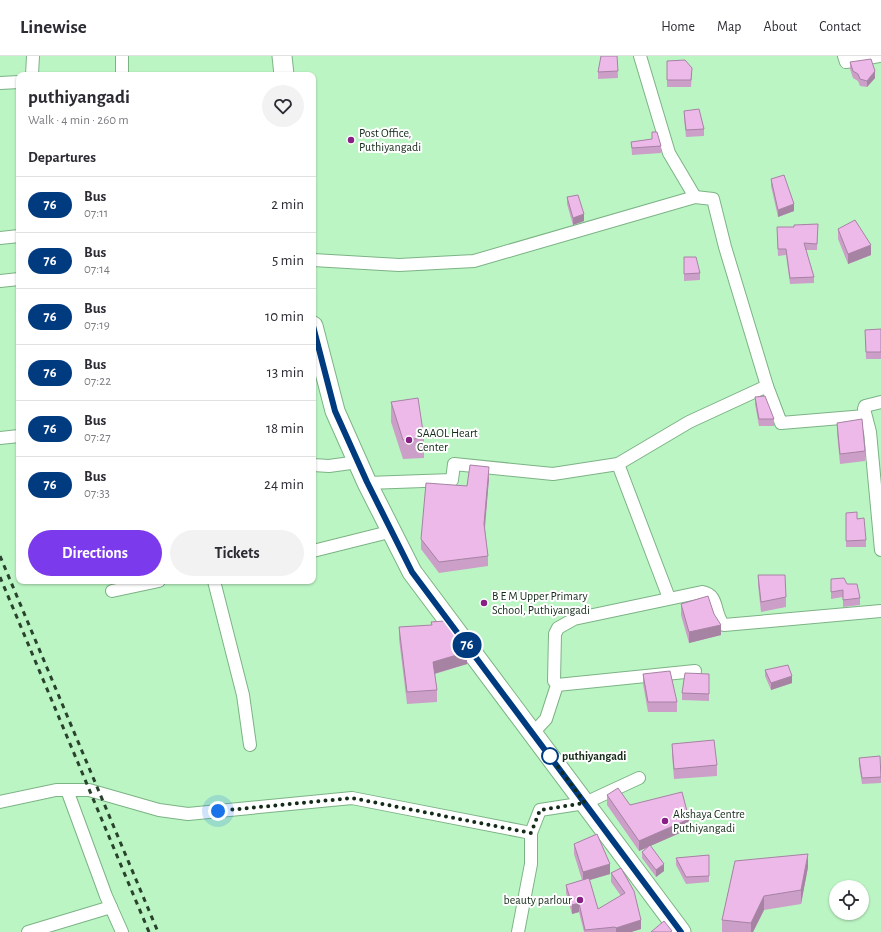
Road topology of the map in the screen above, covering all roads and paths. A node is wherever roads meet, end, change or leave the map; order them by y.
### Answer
1 (34, 56) edge
2 (122, 56) edge
3 (282, 56) edge
4 (640, 56) edge
5 (844, 56) edge
6 (879, 56) edge
7 (32, 72) edge
8 (122, 72) edge
9 (284, 72) edge
10 (0, 82) edge
11 (16, 82) edge
12 (695, 197) junction
13 (16, 236) edge
14 (0, 238) edge
15 (316, 260) edge
16 (16, 279) edge
17 (0, 281) edge
18 (316, 342) edge
19 (767, 386) junction
20 (881, 402) edge
21 (865, 416) junction
22 (16, 436) edge
23 (0, 438) edge
24 (358, 462) junction
25 (316, 464) edge
26 (618, 464) junction
27 (367, 482) junction
28 (393, 531) junction
29 (316, 550) edge
30 (881, 550) edge
31 (145, 584) edge
32 (215, 584) edge
33 (112, 591) dead end
34 (669, 598) junction
35 (881, 611) edge
36 (695, 671) dead end
37 (557, 685) junction
38 (533, 734) junction
39 (250, 746) dead end
40 (639, 778) dead end
41 (67, 790) junction
42 (0, 802) edge
43 (585, 803) junction
44 (531, 833) junction
45 (111, 907) junction
46 (28, 932) edge
47 (122, 932) edge
48 (518, 932) edge
49 (681, 932) edge

1 - 7 street
2 - 8 street
3 - 9 main road
4 - 12 street
5 - 6 street
10 - 11 street
12 - 15 street
12 - 19 street
13 - 14 street
16 - 17 street
18 - 24 main road
19 - 21 street
19 - 26 street
20 - 21 street
21 - 30 street
22 - 23 street
24 - 25 street
24 - 27 main road
26 - 27 street
26 - 34 street
27 - 28 main road
28 - 29 street
28 - 38 main road
31 - 33 street
32 - 39 street
34 - 35 street
34 - 37 street
36 - 37 street
37 - 38 street
38 - 43 main road
40 - 43 street
41 - 42 street
41 - 44 street
41 - 45 street
43 - 44 street
43 - 49 main road
44 - 48 street
45 - 46 street
45 - 47 street

